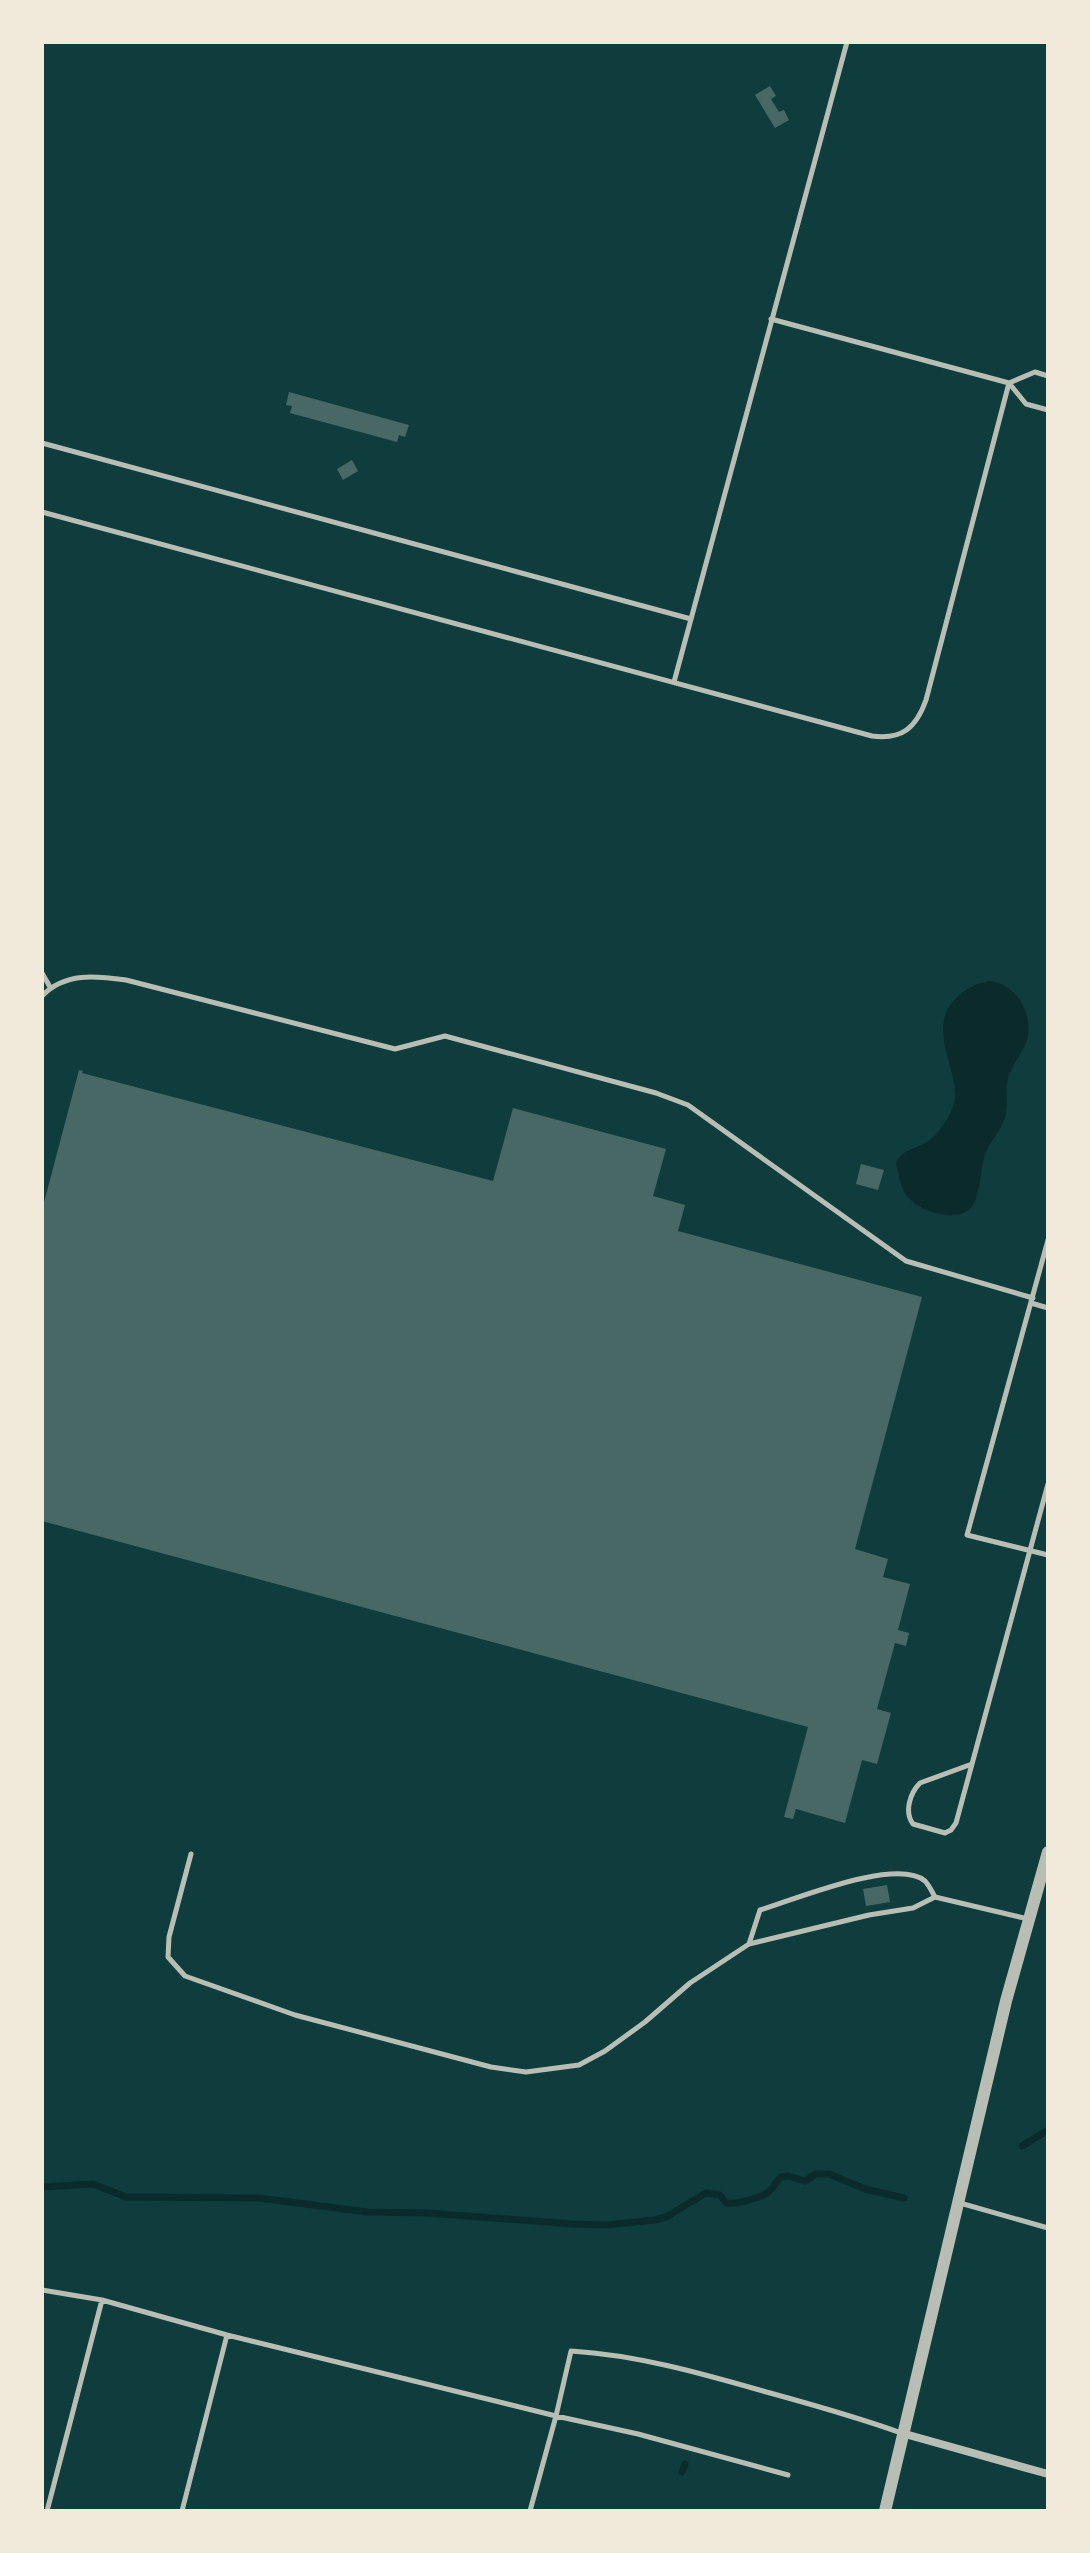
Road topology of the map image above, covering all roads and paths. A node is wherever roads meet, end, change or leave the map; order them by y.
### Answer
1 (847, 42) edge
2 (771, 319) junction
3 (1048, 376) edge
4 (1009, 383) junction
5 (1048, 410) edge
6 (42, 443) edge
7 (42, 512) edge
8 (691, 619) junction
9 (674, 683) junction
10 (42, 973) edge
11 (50, 987) junction
12 (42, 996) edge
13 (1048, 1240) edge
14 (1032, 1301) junction
15 (1048, 1308) edge
16 (1048, 1484) edge
17 (1030, 1550) junction
18 (1048, 1555) edge
19 (972, 1764) junction
20 (1048, 1852) edge
21 (191, 1854) dead end
22 (935, 1897) junction
23 (1029, 1919) junction
24 (749, 1944) junction
25 (957, 2202) junction
26 (1048, 2228) edge
27 (42, 2290) edge
28 (102, 2300) junction
29 (227, 2335) junction
30 (556, 2416) junction
31 (905, 2434) junction
32 (1048, 2474) edge
33 (788, 2475) dead end
34 (47, 2511) edge
35 (182, 2511) edge
36 (530, 2511) edge
37 (885, 2511) edge

1 - 2 lane
2 - 4 lane
2 - 8 lane
3 - 4 lane
4 - 5 lane
4 - 9 lane
6 - 8 lane
7 - 9 lane
8 - 9 lane
10 - 11 lane
11 - 12 lane
11 - 14 lane
13 - 14 lane
14 - 15 lane
14 - 17 lane
16 - 17 lane
17 - 18 lane
17 - 19 lane
19 - 19 lane
20 - 23 street
21 - 24 lane
22 - 23 lane
22 - 24 lane
22 - 24 lane
23 - 25 street
25 - 26 lane
25 - 31 street
27 - 28 lane
28 - 29 lane
28 - 34 lane
29 - 30 lane
29 - 35 lane
30 - 31 lane
30 - 33 lane
30 - 36 lane
31 - 32 street
31 - 37 street

